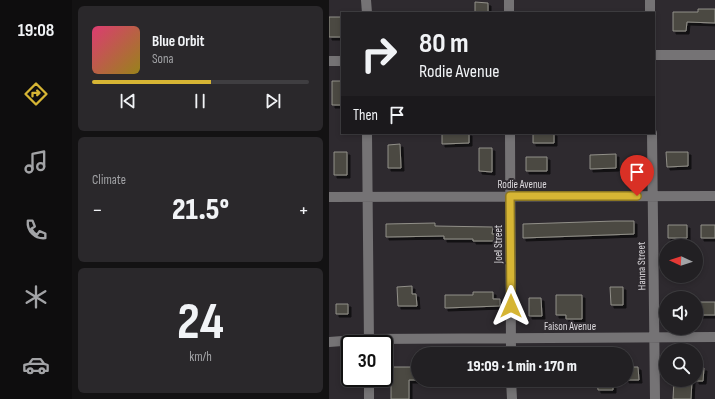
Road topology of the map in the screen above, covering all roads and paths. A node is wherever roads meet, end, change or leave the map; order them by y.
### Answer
1 (367, 0) edge
2 (509, 0) edge
3 (650, 0) edge
4 (367, 12) edge
5 (509, 12) edge
6 (650, 12) edge
7 (655, 55) edge
8 (715, 55) edge
9 (329, 61) edge
10 (341, 61) edge
11 (367, 134) edge
12 (510, 134) edge
13 (652, 134) edge
14 (510, 196) junction
15 (653, 196) junction
16 (715, 196) edge
17 (329, 197) edge
18 (367, 197) junction
19 (369, 335) edge
20 (654, 337) junction
21 (715, 337) edge
22 (511, 338) junction
23 (393, 340) edge
24 (329, 342) edge
25 (341, 342) edge
26 (511, 347) edge
27 (369, 387) edge
28 (511, 387) edge
29 (369, 399) edge
30 (511, 399) edge
31 (655, 399) edge

1 - 4 street
2 - 5 street
3 - 6 street
7 - 8 street
9 - 10 street
11 - 18 street
12 - 14 street, Joel Street
13 - 15 street, Hanna Street
14 - 15 street, Rodie Avenue
14 - 18 street, Rodie Avenue
14 - 22 street, Joel Street
15 - 16 street, Rodie Avenue
15 - 20 street, Hanna Street
17 - 18 street, Rodie Avenue
18 - 19 street
20 - 21 street, Faison Avenue
20 - 22 street, Faison Avenue
20 - 31 street, Hanna Street
22 - 23 street, Faison Avenue
22 - 26 street, Joel Street
24 - 25 street, Faison Avenue
27 - 29 street
28 - 30 street

